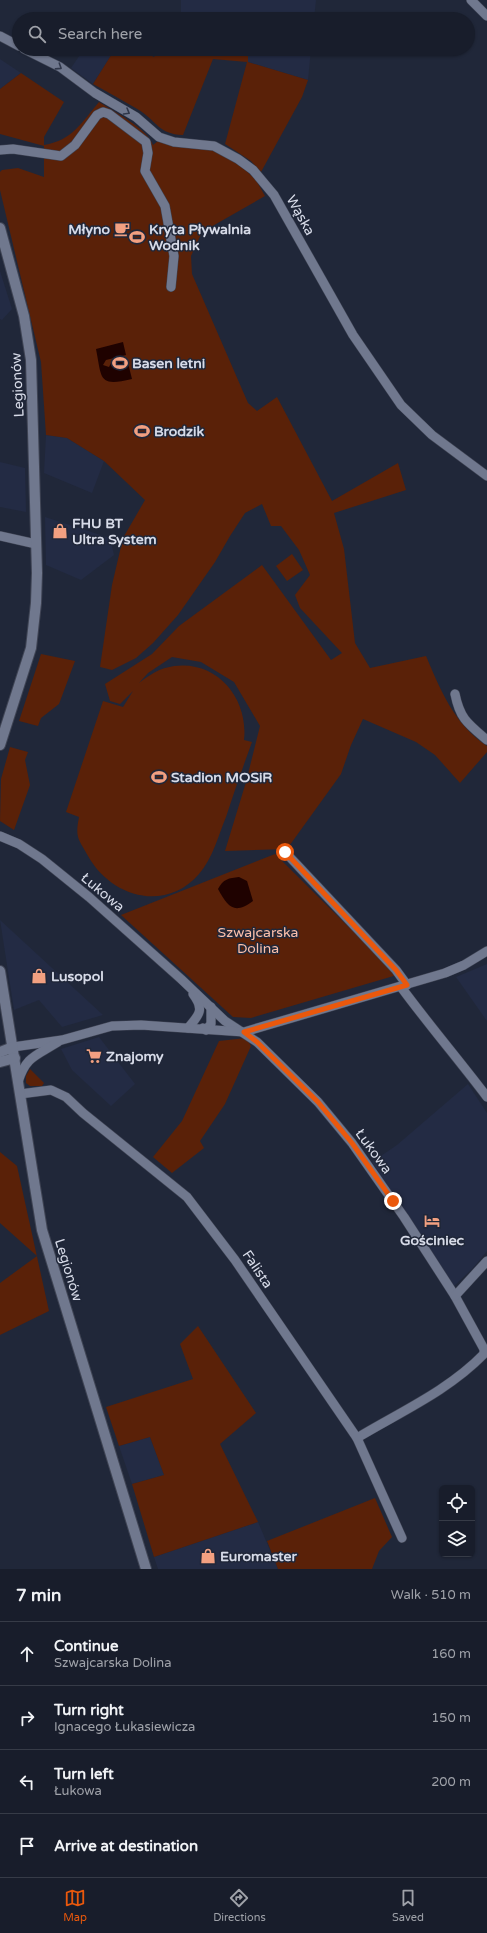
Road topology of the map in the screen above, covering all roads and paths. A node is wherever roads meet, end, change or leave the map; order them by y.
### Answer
1 (471, 0) edge
2 (487, 16) edge
3 (0, 36) edge
4 (12, 42) edge
5 (38, 56) edge
6 (156, 135) junction
7 (146, 142) junction
8 (0, 150) edge
9 (0, 228) edge
10 (171, 287) dead end
11 (487, 476) edge
12 (0, 536) edge
13 (36, 544) junction
14 (455, 694) dead end
15 (487, 740) edge
16 (0, 745) edge
17 (0, 836) edge
18 (285, 852) dead end
19 (487, 951) edge
20 (0, 971) edge
21 (181, 978) junction
22 (404, 986) junction
23 (211, 1007) junction
24 (199, 1016) junction
25 (188, 1028) junction
26 (206, 1030) junction
27 (244, 1032) junction
28 (62, 1040) junction
29 (13, 1048) junction
30 (0, 1052) edge
31 (15, 1058) junction
32 (30, 1059) junction
33 (0, 1062) edge
34 (18, 1082) junction
35 (20, 1094) junction
36 (487, 1097) edge
37 (487, 1261) edge
38 (455, 1296) junction
39 (357, 1438) junction
40 (402, 1538) dead end
41 (146, 1569) edge

1 - 2 street
3 - 4 street
5 -> 6 street, Wąska
6 - 7 street
6 - 11 street, Wąska
7 - 8 street
7 - 10 street
9 - 13 street, Legionów
12 - 13 street
13 - 16 street, Legionów
14 - 15 street
17 - 21 street, Łukowa
18 - 22 street
19 - 22 street
20 - 29 street, Legionów
21 - 23 street, Łukowa
21 - 24 street, Łukowa
22 - 27 street
22 - 36 street
23 - 26 street
23 - 27 street, Łukowa
24 - 25 street
24 - 26 street, Łukowa
25 - 26 street
25 - 28 street
26 - 27 street
27 - 38 street, Łukowa
28 - 29 street
28 - 32 street
29 - 30 street
29 - 31 street, Legionów
31 - 32 street
31 - 33 street
31 - 34 street, Legionów
32 - 34 street
34 - 35 street, Legionów
35 - 39 street, Falista
35 - 41 street, Legionów
37 - 38 street
38 - 39 street, Łukowa
39 - 40 street, Falista

